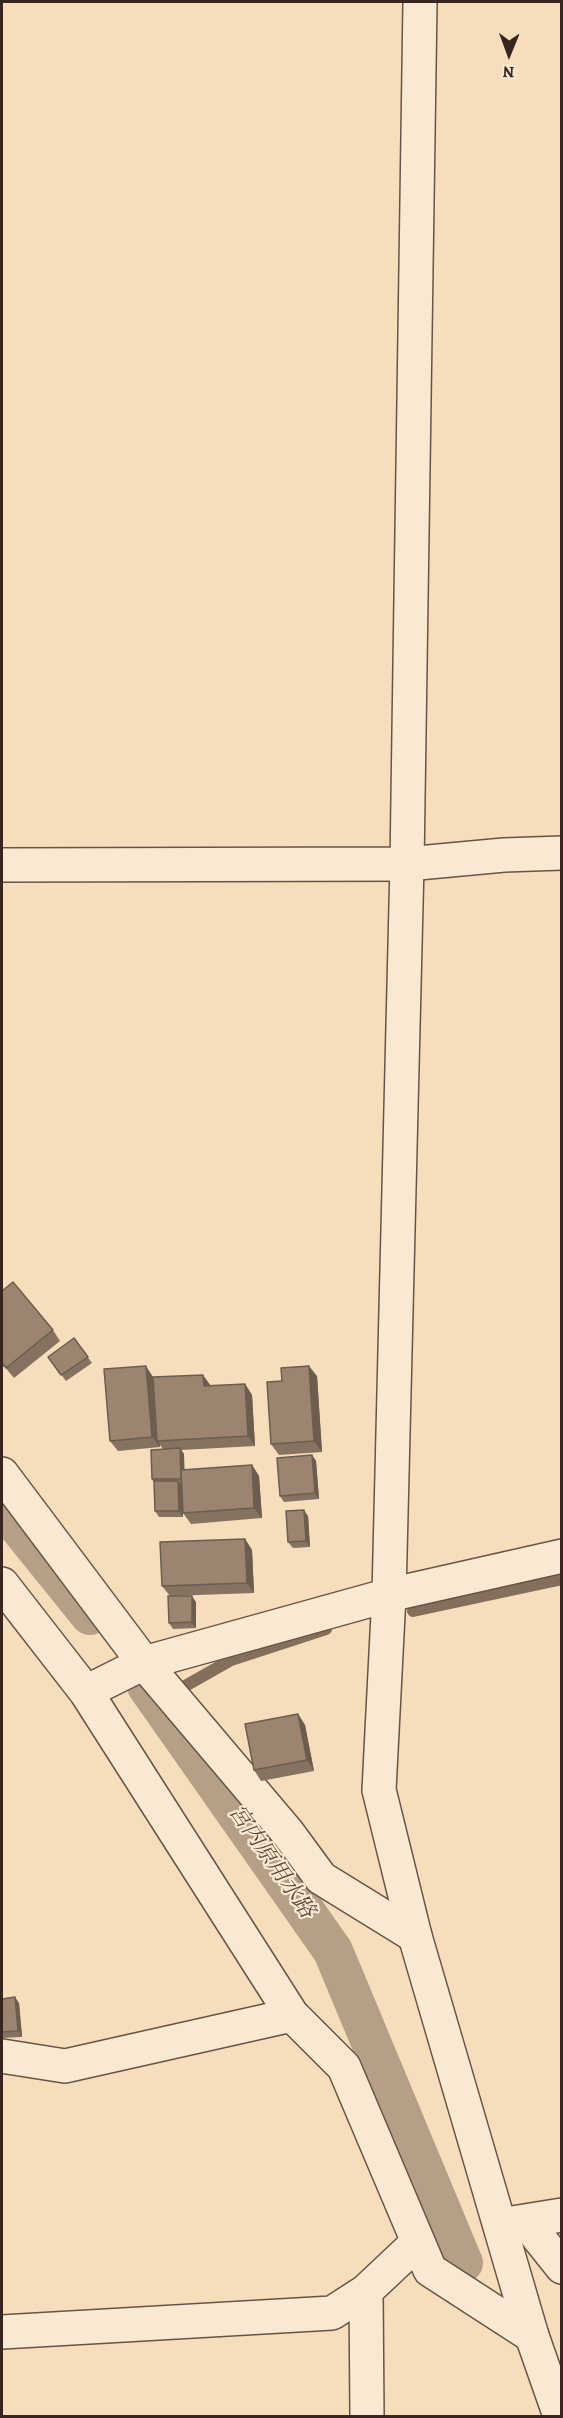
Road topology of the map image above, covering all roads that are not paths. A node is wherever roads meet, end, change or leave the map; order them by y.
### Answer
1 (420, 2) edge
2 (561, 854) edge
3 (407, 864) junction
4 (2, 865) edge
5 (2, 1474) edge
6 (561, 1556) edge
7 (2, 1584) edge
8 (390, 1595) junction
9 (149, 1669) junction
10 (87, 1692) junction
11 (415, 1936) junction
12 (292, 2015) junction
13 (2, 2056) edge
14 (561, 2215) edge
15 (513, 2224) junction
16 (418, 2241) junction
17 (561, 2267) edge
18 (366, 2291) junction
19 (2, 2332) edge
20 (532, 2336) junction
21 (367, 2416) edge
22 (560, 2416) edge

1 - 3 street
2 - 3 street
3 - 4 street
3 - 8 street
5 - 9 street
6 - 8 street
7 - 10 street
8 - 9 street
8 - 11 street
9 - 10 street
9 - 11 street
10 - 12 street
11 - 15 street
12 - 13 street
12 - 16 street
14 - 15 street
15 - 17 street
15 - 20 street
16 - 18 street
16 - 20 street
18 - 19 street
18 - 21 street
20 - 22 street

